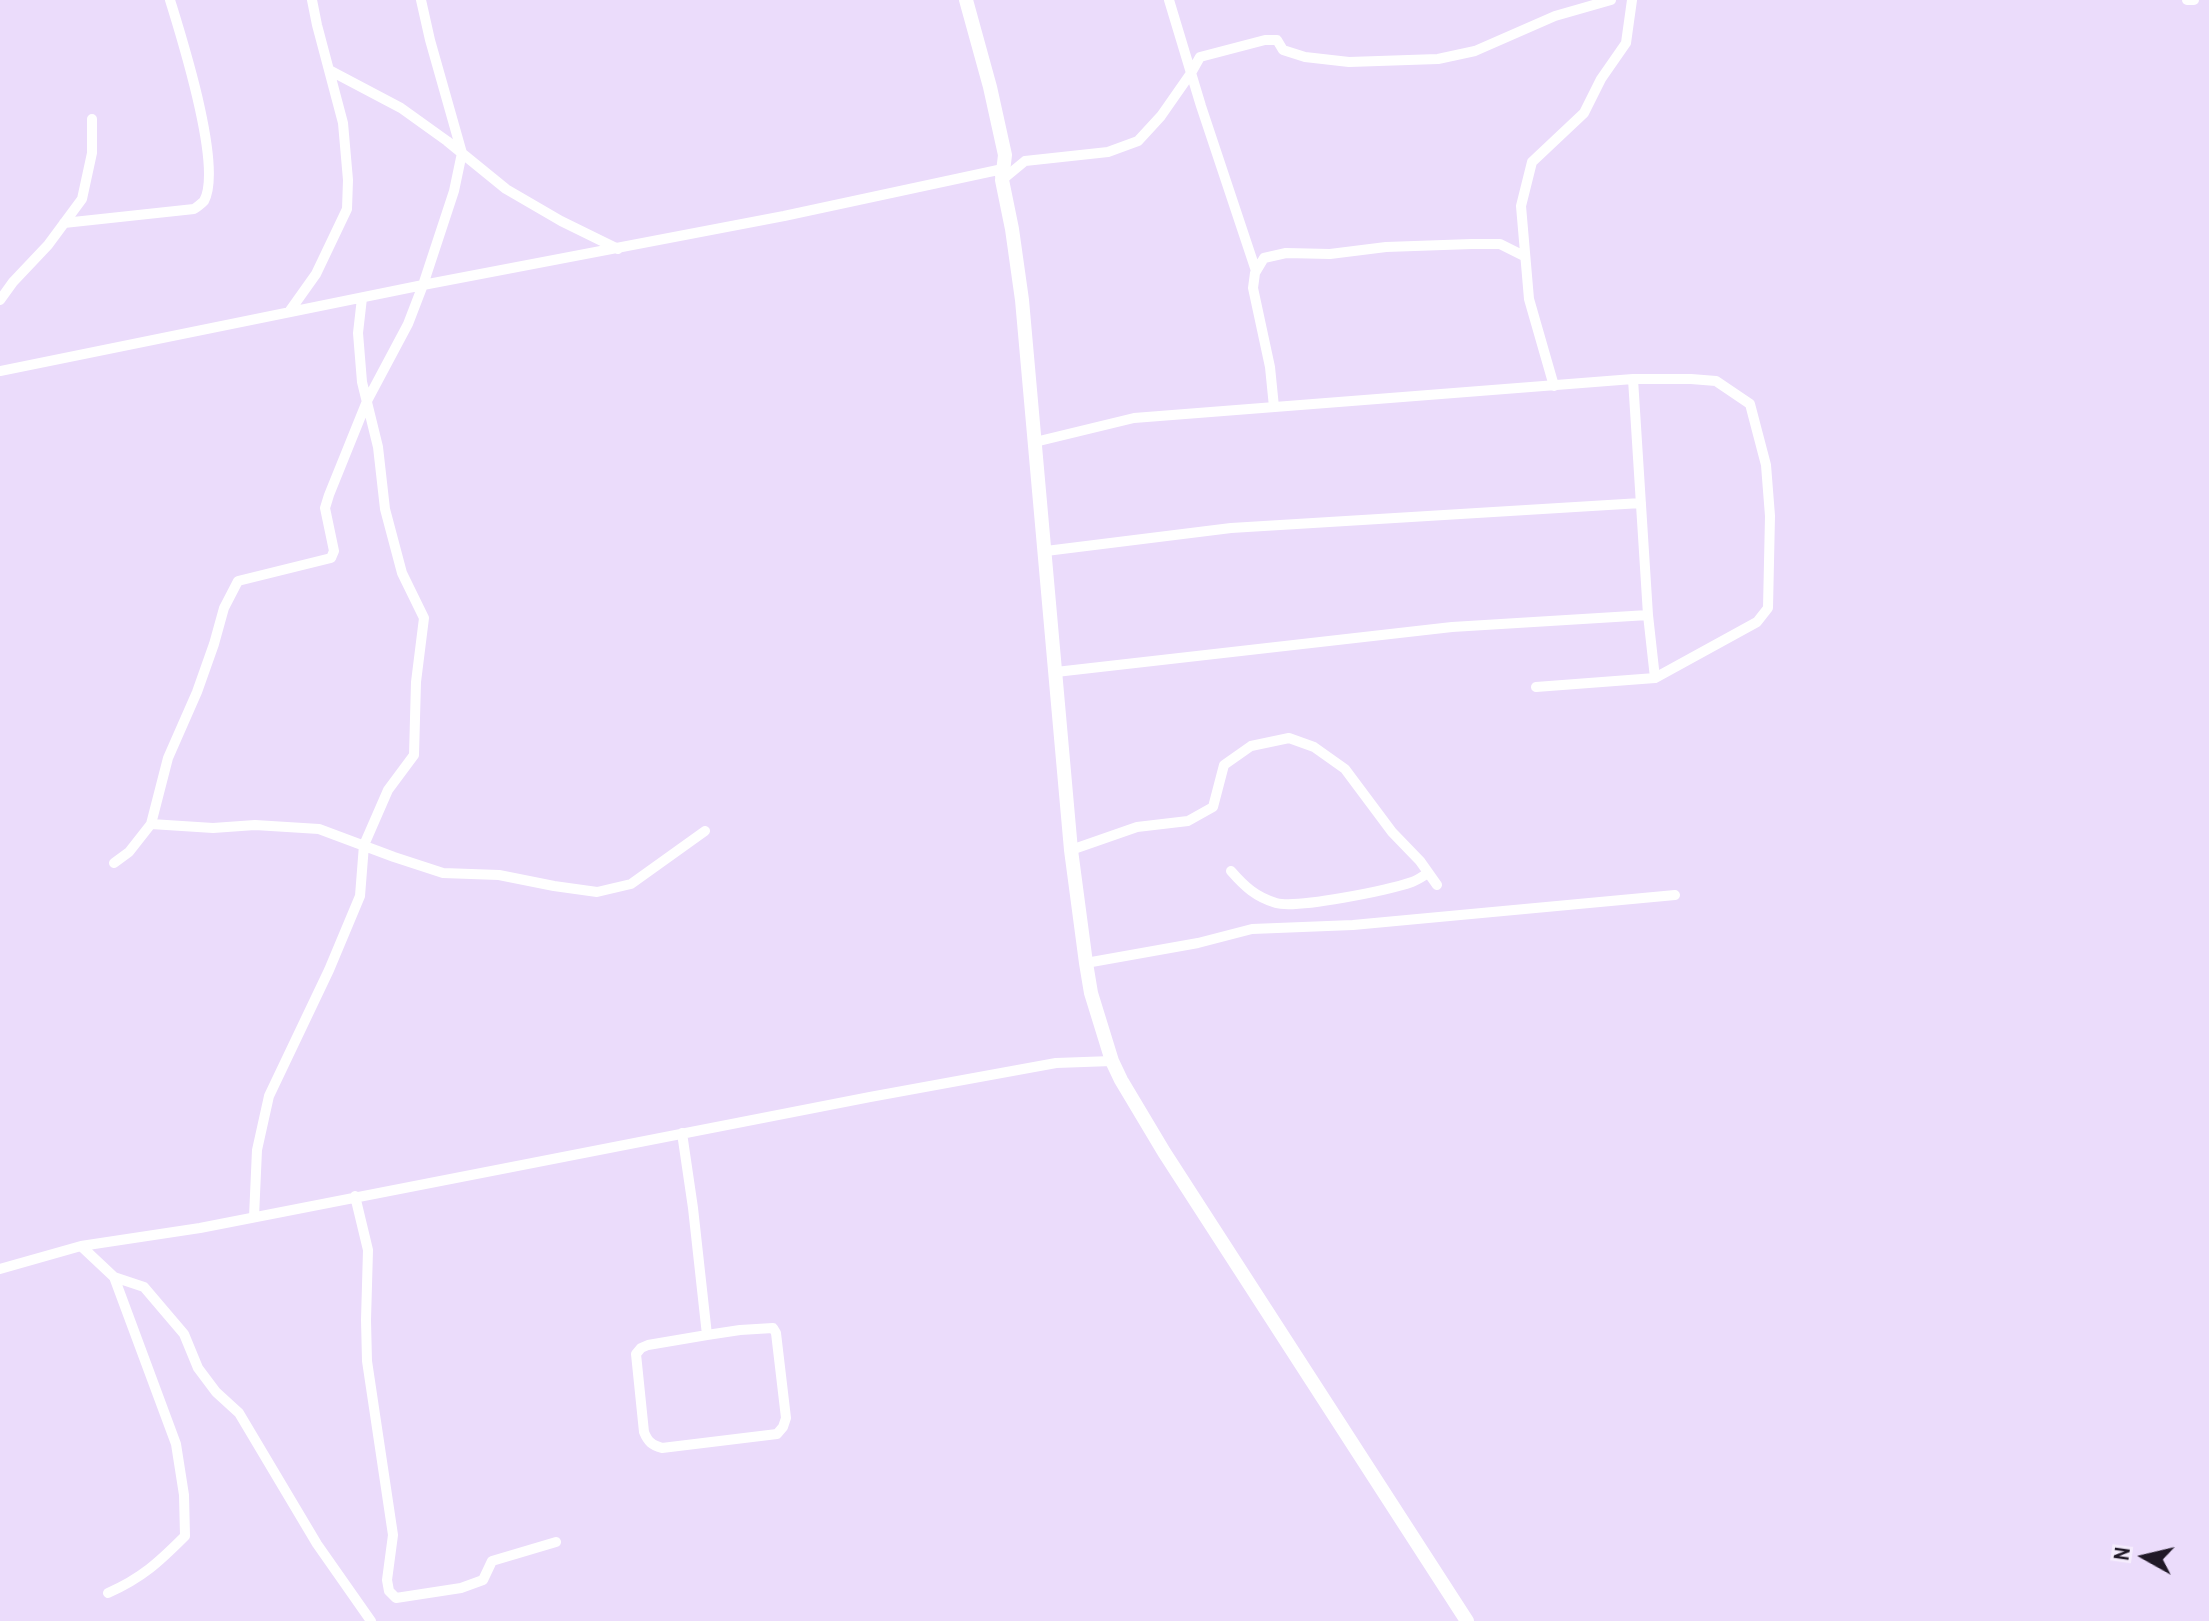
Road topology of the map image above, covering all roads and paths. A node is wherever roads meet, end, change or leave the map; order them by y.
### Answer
1 (170, 0) edge
2 (312, 0) edge
3 (421, 0) edge
4 (966, 0) edge
5 (1169, 0) edge
6 (1611, 0) edge
7 (1632, 0) edge
8 (2187, 0) edge
9 (2194, 0) edge
10 (329, 70) junction
11 (1191, 73) junction
12 (92, 119) dead end
13 (462, 153) junction
14 (1002, 180) junction
15 (64, 223) junction
16 (618, 249) junction
17 (1524, 256) junction
18 (1256, 271) junction
19 (423, 285) junction
20 (362, 298) junction
21 (0, 300) edge
22 (289, 312) junction
23 (0, 371) edge
24 (1633, 379) junction
25 (1554, 386) junction
26 (367, 401) junction
27 (1274, 407) junction
28 (1035, 442) junction
29 (1641, 503) junction
30 (1046, 551) junction
31 (1648, 615) junction
32 (1056, 672) junction
33 (1655, 678) junction
34 (1536, 687) dead end
35 (151, 824) junction
36 (705, 831) dead end
37 (364, 845) junction
38 (1071, 850) junction
39 (114, 863) dead end
40 (1231, 871) dead end
41 (1428, 873) junction
42 (1437, 885) dead end
43 (1675, 895) dead end
44 (1086, 963) junction
45 (1112, 1061) junction
46 (682, 1133) junction
47 (355, 1196) junction
48 (254, 1217) junction
49 (81, 1246) junction
50 (0, 1269) edge
51 (114, 1277) junction
52 (707, 1335) junction
53 (556, 1542) dead end
54 (108, 1593) dead end
55 (371, 1621) edge
56 (1467, 1621) edge

1 - 15 street
2 - 10 street
3 - 13 street
4 - 14 main road
5 - 11 street
6 - 11 street
7 - 17 street
8 - 9 street
10 - 13 street
10 - 22 street
11 - 14 street
11 - 18 street
12 - 15 street
13 - 16 street
13 - 19 street
14 - 16 street
14 - 28 main road
15 - 21 street
16 - 19 street
17 - 18 street
17 - 25 street
18 - 27 street
19 - 20 street
19 - 26 street
20 - 22 street
20 - 26 street
22 - 23 street
24 - 25 street
24 - 29 street
24 - 33 street
25 - 27 street
26 - 35 street
26 - 37 street
27 - 28 street
28 - 30 main road
29 - 30 street
29 - 31 street
30 - 32 main road
31 - 32 street
31 - 33 street
32 - 38 main road
33 - 34 street
35 - 37 street
35 - 39 street
36 - 37 street
37 - 48 street
38 - 41 street
38 - 44 main road
40 - 41 street
41 - 42 street
43 - 44 street
44 - 45 main road
45 - 46 street
45 - 56 main road
46 - 47 street
46 - 52 street
47 - 48 street
47 - 53 street
48 - 49 street
49 - 50 street
49 - 51 street
51 - 54 street
51 - 55 street
52 - 52 street

